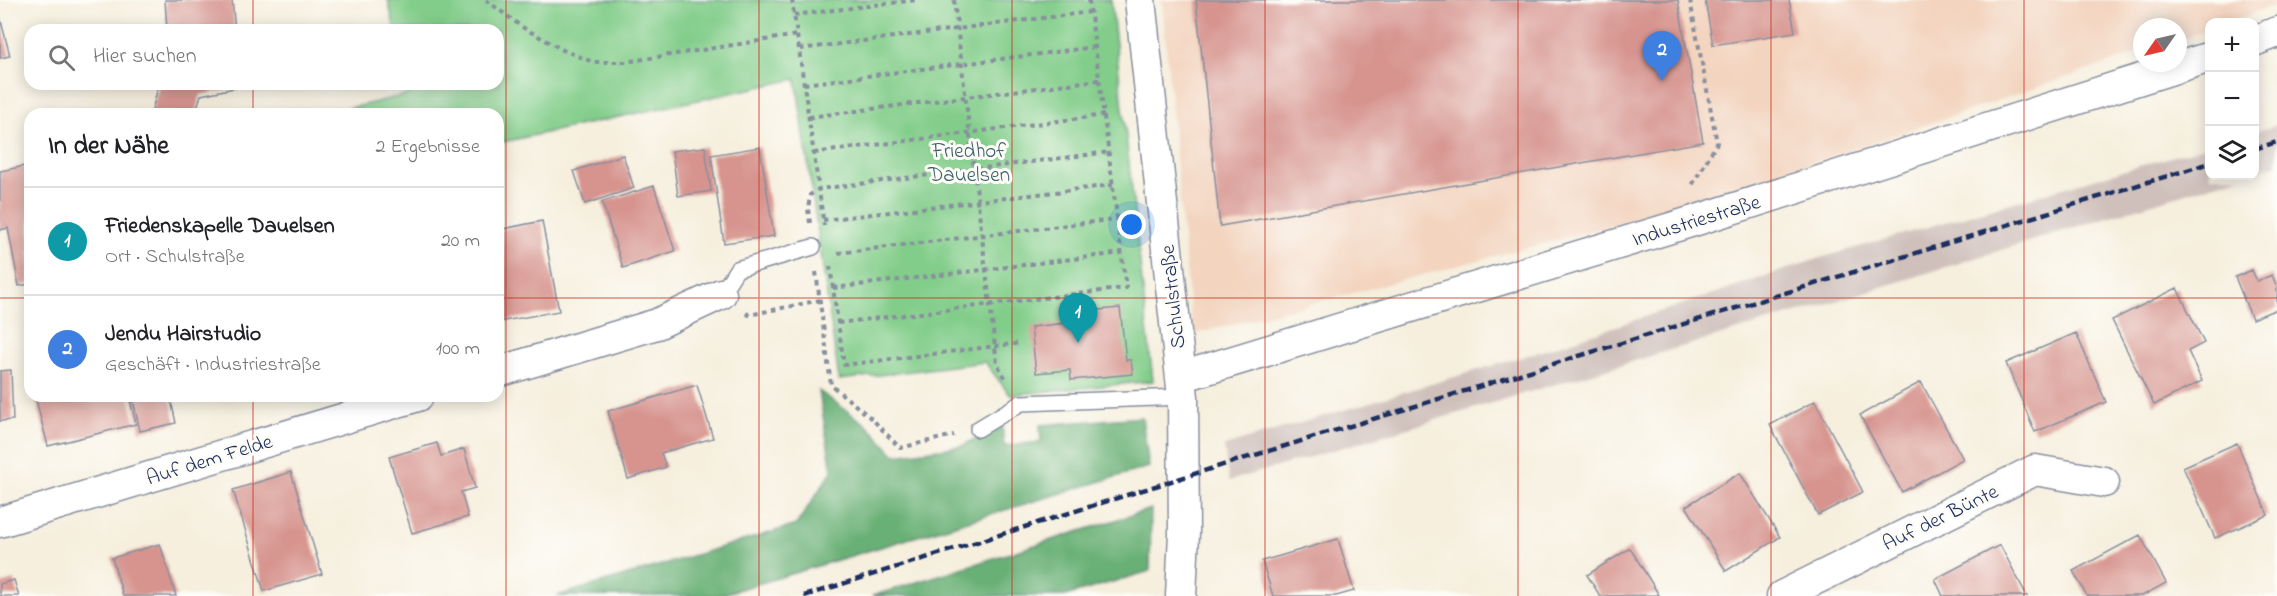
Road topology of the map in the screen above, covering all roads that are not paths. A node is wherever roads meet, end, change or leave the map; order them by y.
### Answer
1 (1140, 0) edge
2 (2277, 32) edge
3 (2259, 39) edge
4 (2205, 59) edge
5 (813, 247) road end
6 (721, 294) joint
7 (504, 370) edge
8 (1182, 387) junction
9 (377, 402) edge
10 (357, 405) edge
11 (978, 429) road end
12 (2104, 482) dead end
13 (0, 522) edge
14 (1181, 596) edge
15 (1782, 596) edge

1 - 8 street, Schulstraße
2 - 3 street
4 - 8 street, Industriestraße
5 - 6 lane
6 - 7 street
8 - 11 lane
8 - 14 street, Schulstraße
9 - 10 street, Auf dem Felde
10 - 13 street, Auf dem Felde
12 - 15 street, Auf der Bünte

